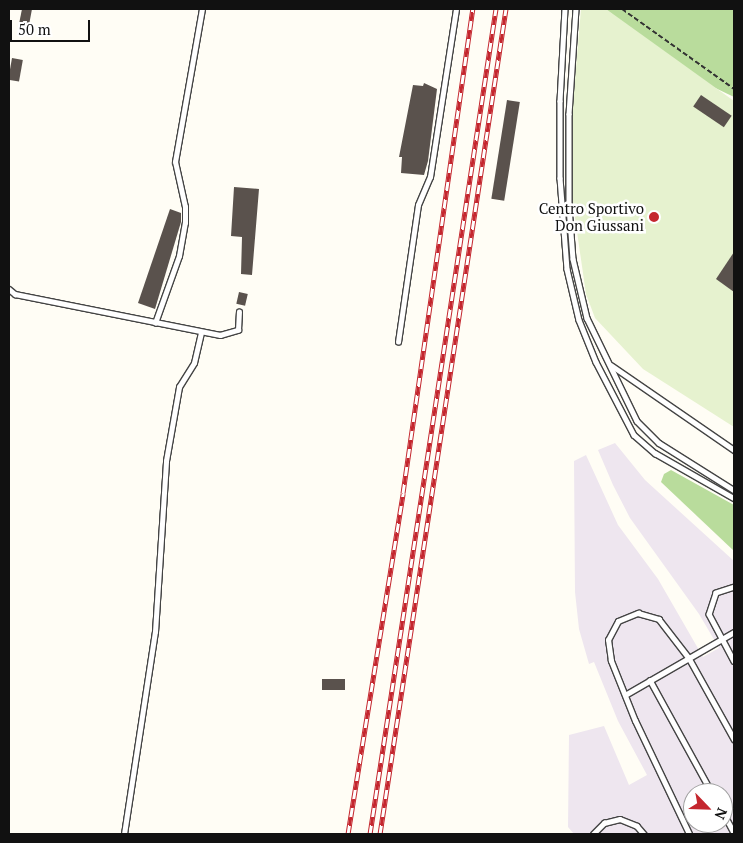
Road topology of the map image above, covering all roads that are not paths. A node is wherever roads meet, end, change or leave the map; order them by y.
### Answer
1 (202, 9) edge
2 (456, 9) edge
3 (565, 9) edge
4 (576, 9) edge
5 (9, 289) edge
6 (239, 312) dead end
7 (155, 323) junction
8 (201, 332) junction
9 (398, 342) dead end
10 (608, 362) junction
11 (734, 450) edge
12 (734, 490) edge
13 (734, 498) edge
14 (734, 587) edge
15 (734, 632) edge
16 (722, 639) junction
17 (690, 658) junction
18 (734, 661) edge
19 (650, 680) junction
20 (624, 695) junction
21 (734, 739) edge
22 (707, 783) edge
23 (124, 834) edge
24 (593, 834) edge
25 (644, 834) edge
26 (689, 834) edge

1 - 7 lane
2 - 9 lane
3 - 13 lane
4 - 10 lane
5 - 7 lane
6 - 8 lane
7 - 8 lane
8 - 23 lane
10 - 11 lane
10 - 12 lane
14 - 16 lane
15 - 16 lane
16 - 17 lane
16 - 18 lane
17 - 19 lane
17 - 20 lane
17 - 21 lane
19 - 20 lane
19 - 22 lane
20 - 26 lane
24 - 25 lane

